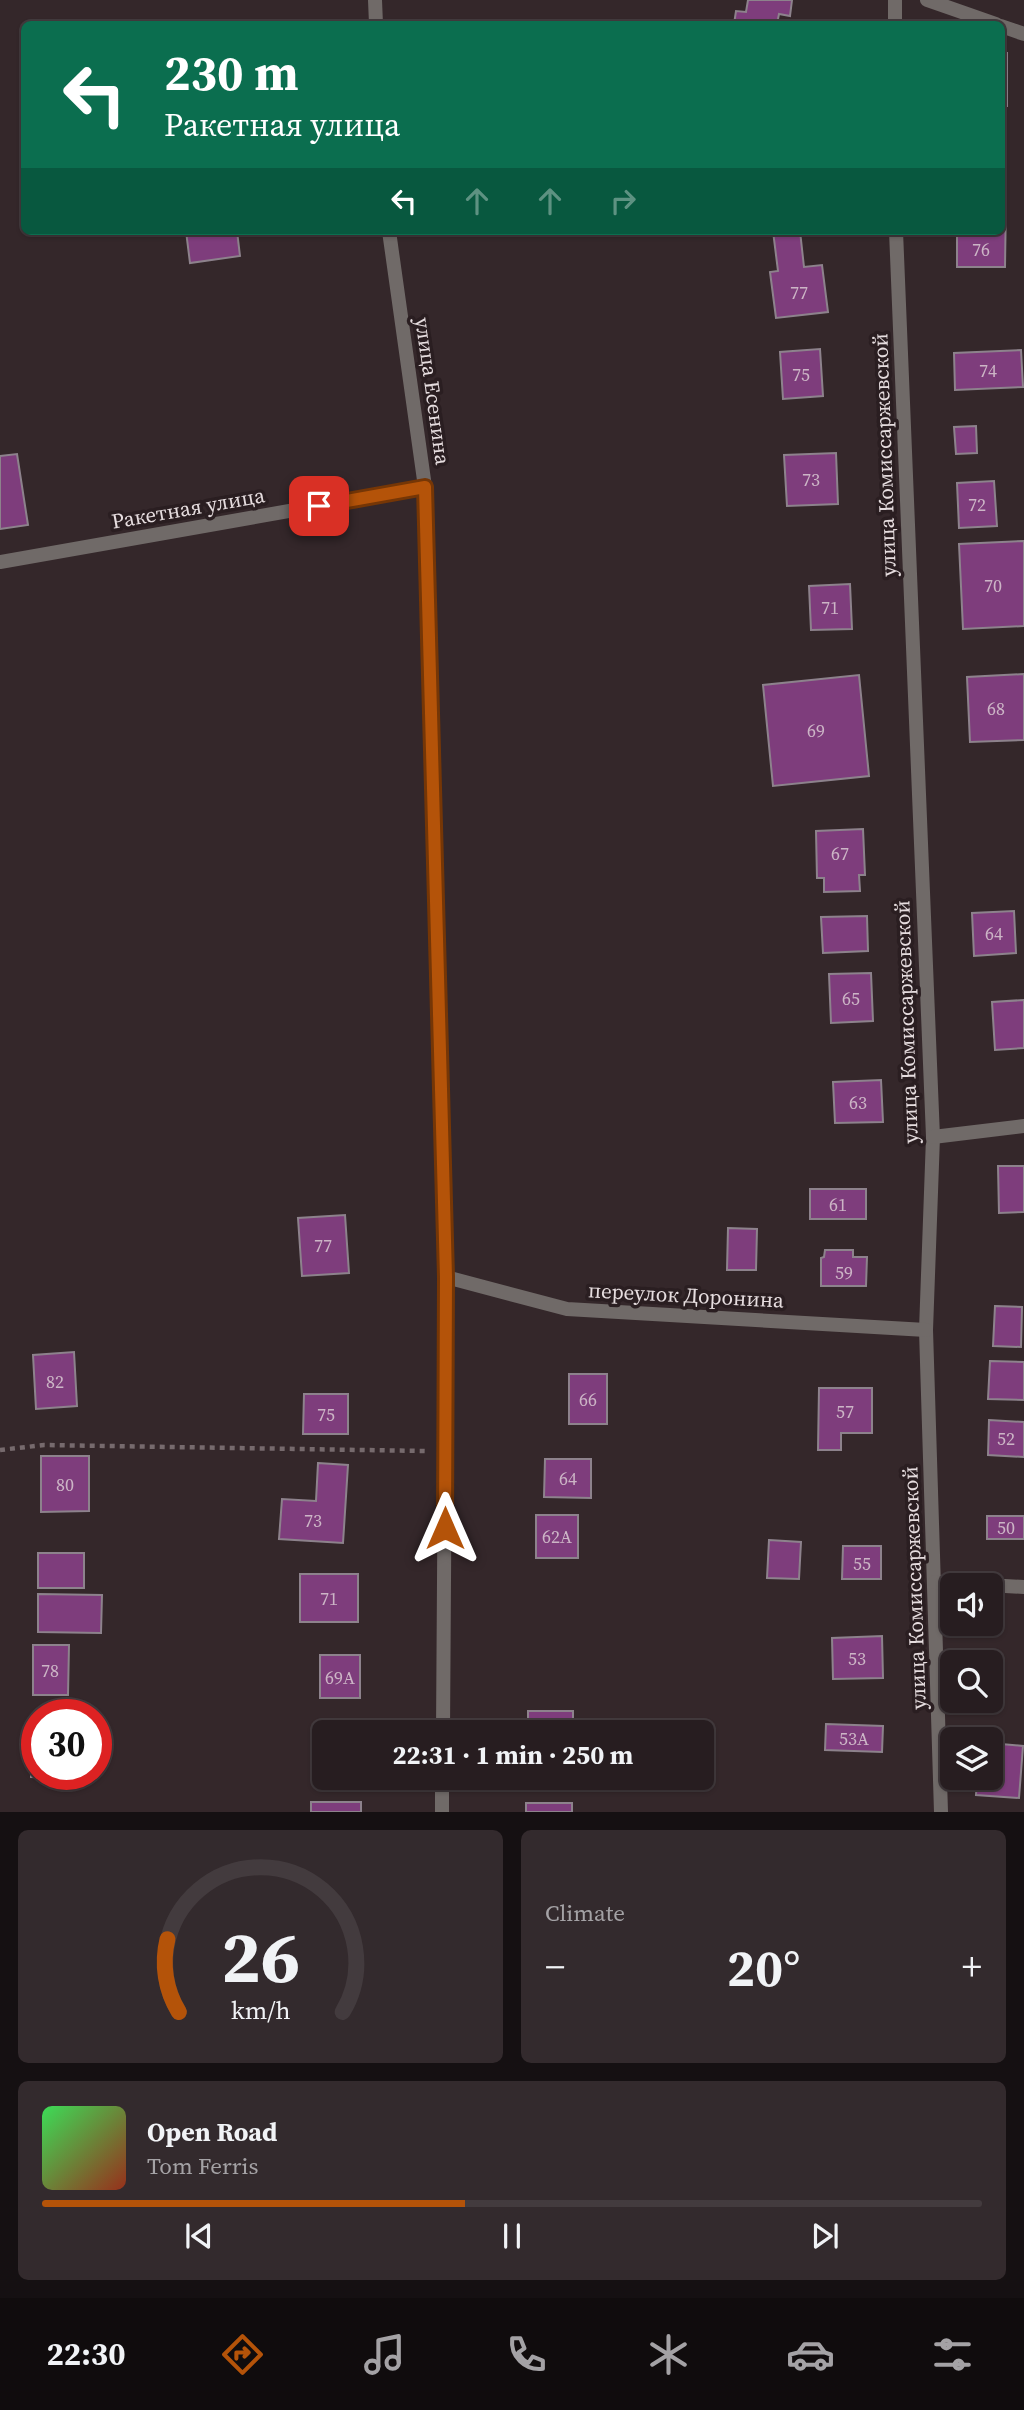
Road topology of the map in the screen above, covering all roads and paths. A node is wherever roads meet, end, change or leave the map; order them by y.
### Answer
1 (375, 0) edge
2 (895, 0) edge
3 (927, 0) edge
4 (376, 21) edge
5 (895, 21) edge
6 (987, 21) edge
7 (1005, 27) edge
8 (1024, 34) edge
9 (390, 235) edge
10 (896, 235) edge
11 (425, 487) junction
12 (0, 562) edge
13 (1024, 1126) edge
14 (933, 1137) junction
15 (446, 1277) junction
16 (926, 1330) junction
17 (0, 1450) edge
18 (445, 1451) junction
19 (935, 1582) junction
20 (1024, 1587) edge
21 (443, 1720) edge
22 (442, 1790) edge
23 (442, 1811) edge
24 (941, 1811) edge

1 - 4 street
2 - 5 street
3 - 6 street
7 - 8 street
9 - 11 street, улица Есенина
10 - 14 street, улица Комиссаржевской
11 - 12 street, Ракетная улица
11 - 15 street, улица Есенина
13 - 14 street
14 - 16 street, улица Комиссаржевской
15 - 16 street, переулок Доронина
15 - 18 street, улица Есенина
16 - 19 street, улица Комиссаржевской
17 - 18 path
18 - 21 street, улица Есенина
19 - 20 street
19 - 24 street, улица Комиссаржевской
22 - 23 street

